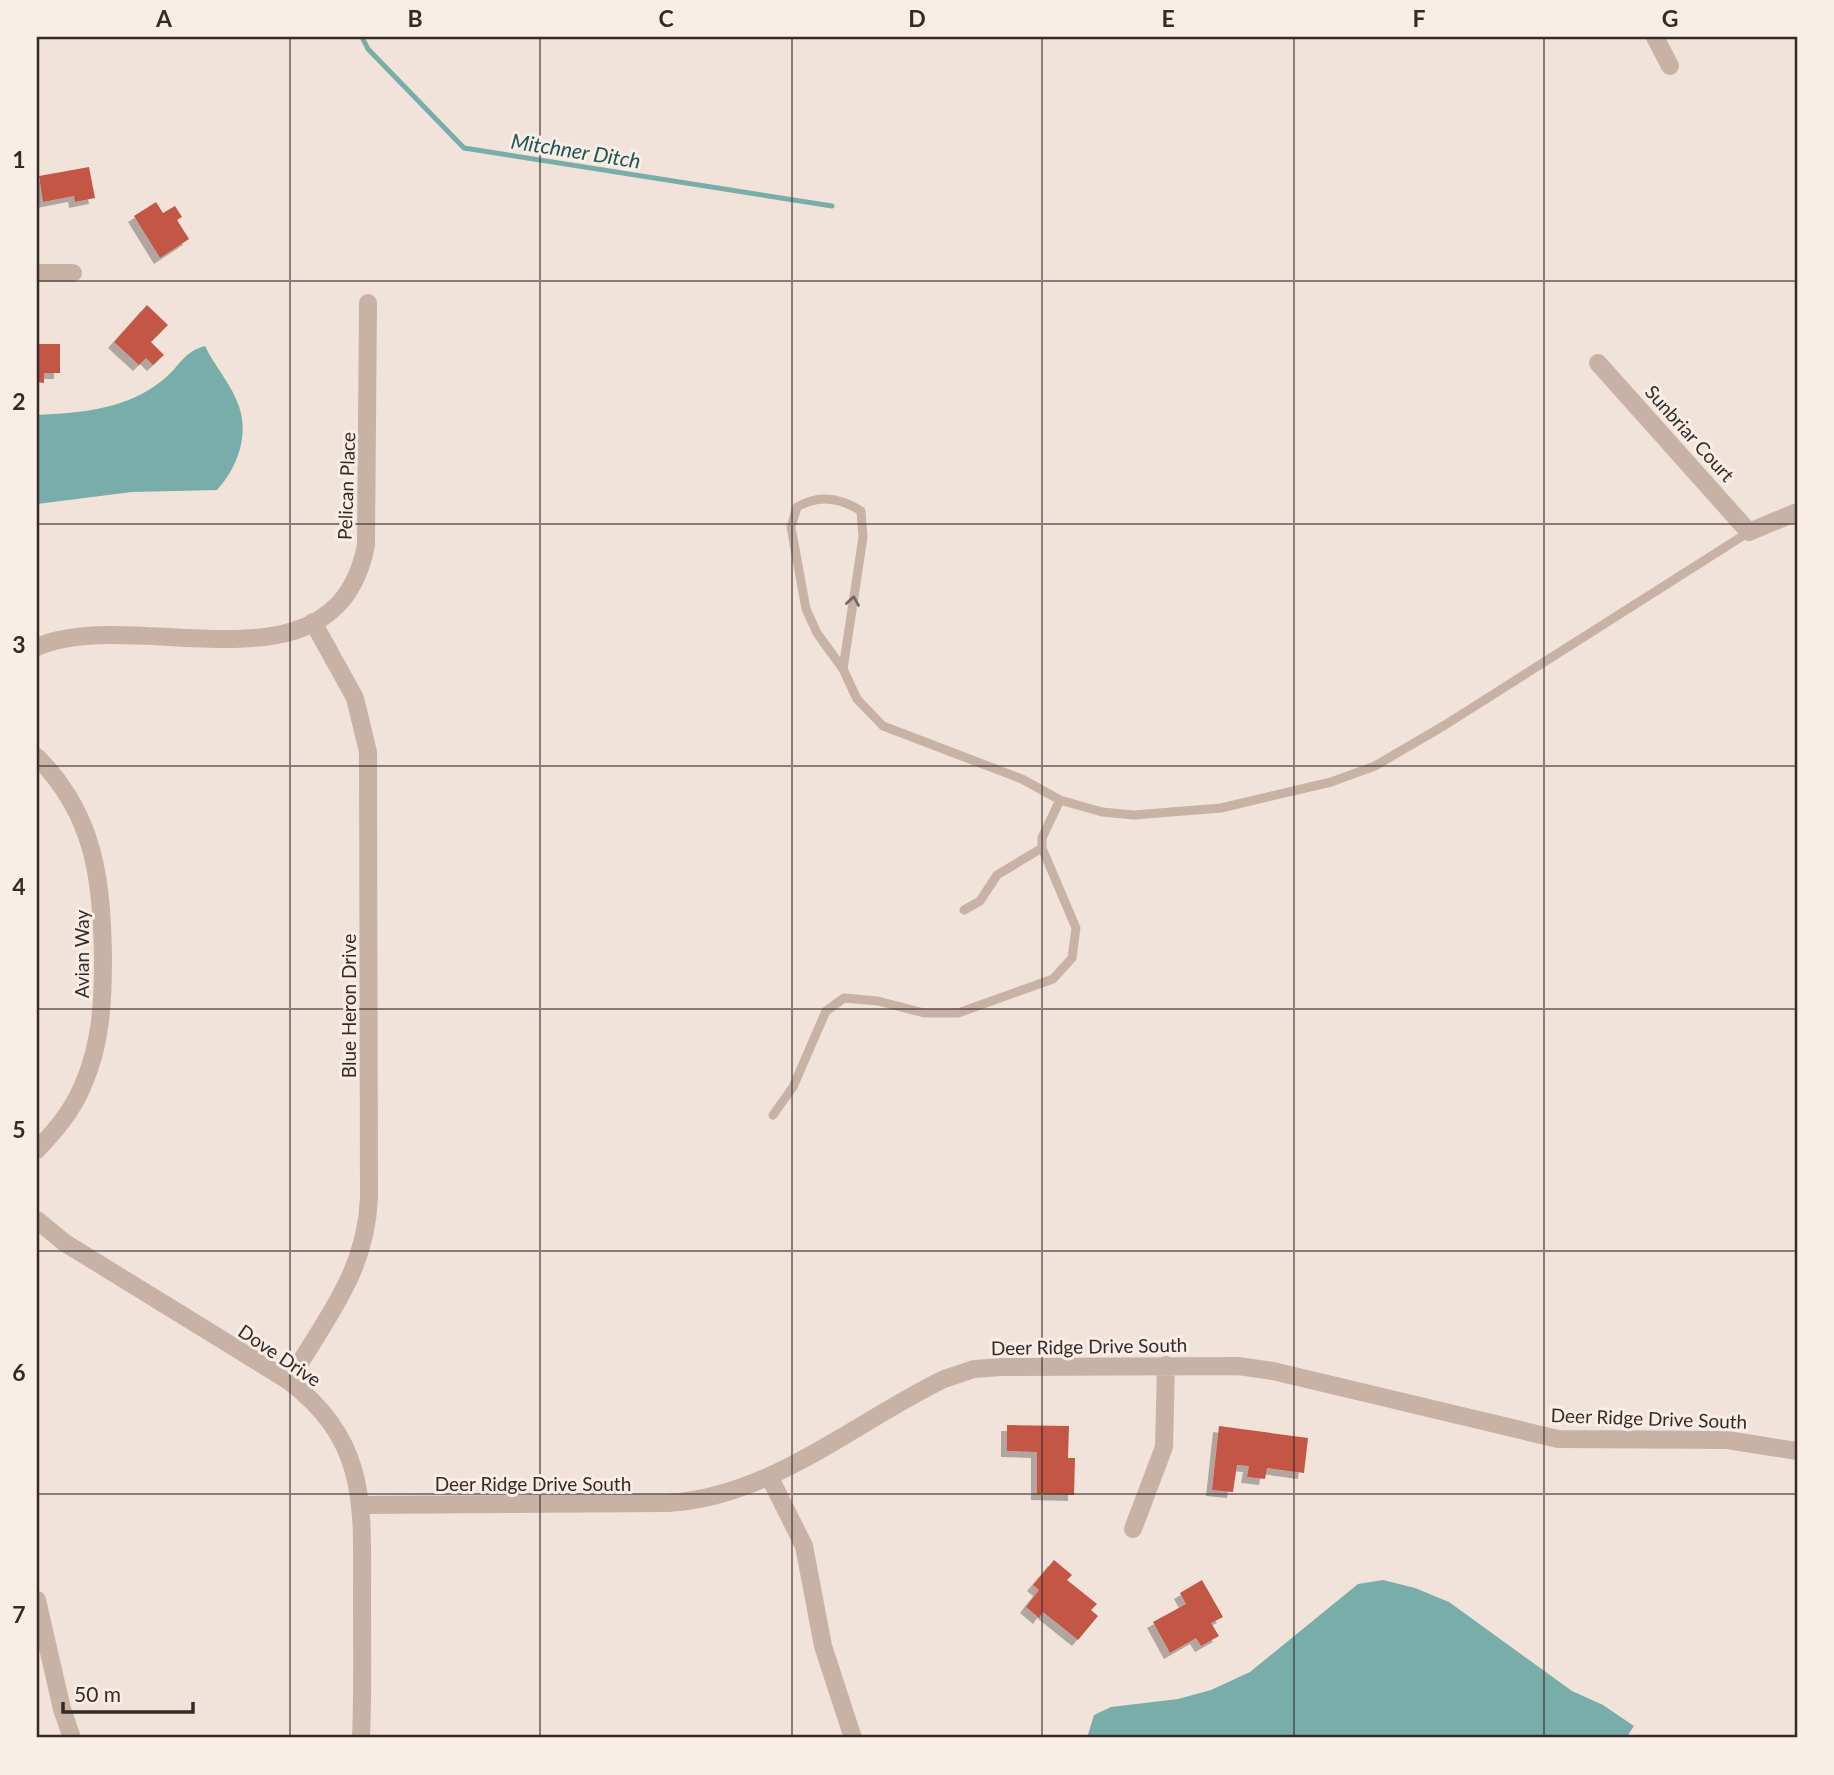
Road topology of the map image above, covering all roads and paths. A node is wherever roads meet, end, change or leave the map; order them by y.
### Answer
1 (1655, 37) edge
2 (1670, 66) dead end
3 (37, 273) edge
4 (73, 273) dead end
5 (368, 303) dead end
6 (1598, 363) dead end
7 (1797, 512) edge
8 (1749, 532) junction
9 (313, 622) junction
10 (37, 647) edge
11 (843, 669) junction
12 (37, 757) edge
13 (1060, 800) junction
14 (1042, 848) junction
15 (964, 910) dead end
16 (773, 1115) dead end
17 (37, 1150) edge
18 (37, 1220) edge
19 (1166, 1365) junction
20 (289, 1381) junction
21 (1797, 1451) edge
22 (769, 1476) junction
23 (362, 1506) junction
24 (1133, 1529) dead end
25 (37, 1600) edge
26 (72, 1738) edge
27 (361, 1738) edge
28 (853, 1738) edge

1 - 2 street
3 - 4 street
5 - 9 street, Pelican Place
6 - 8 street, Sunbriar Court
7 - 8 street
8 - 13 lane
9 - 10 street, Pelican Place
9 - 20 street, Blue Heron Drive
11 -> 11 lane
11 - 13 lane
12 - 17 street, Avian Way
13 - 14 lane
14 - 15 lane
14 - 16 lane
18 - 20 street, Dove Drive
19 - 21 street, Deer Ridge Drive South
19 - 22 street, Deer Ridge Drive South
19 - 24 street
20 - 23 street, Dove Drive
22 - 23 street, Deer Ridge Drive South
22 - 28 street
23 - 27 street, Dove Drive
25 - 26 street

